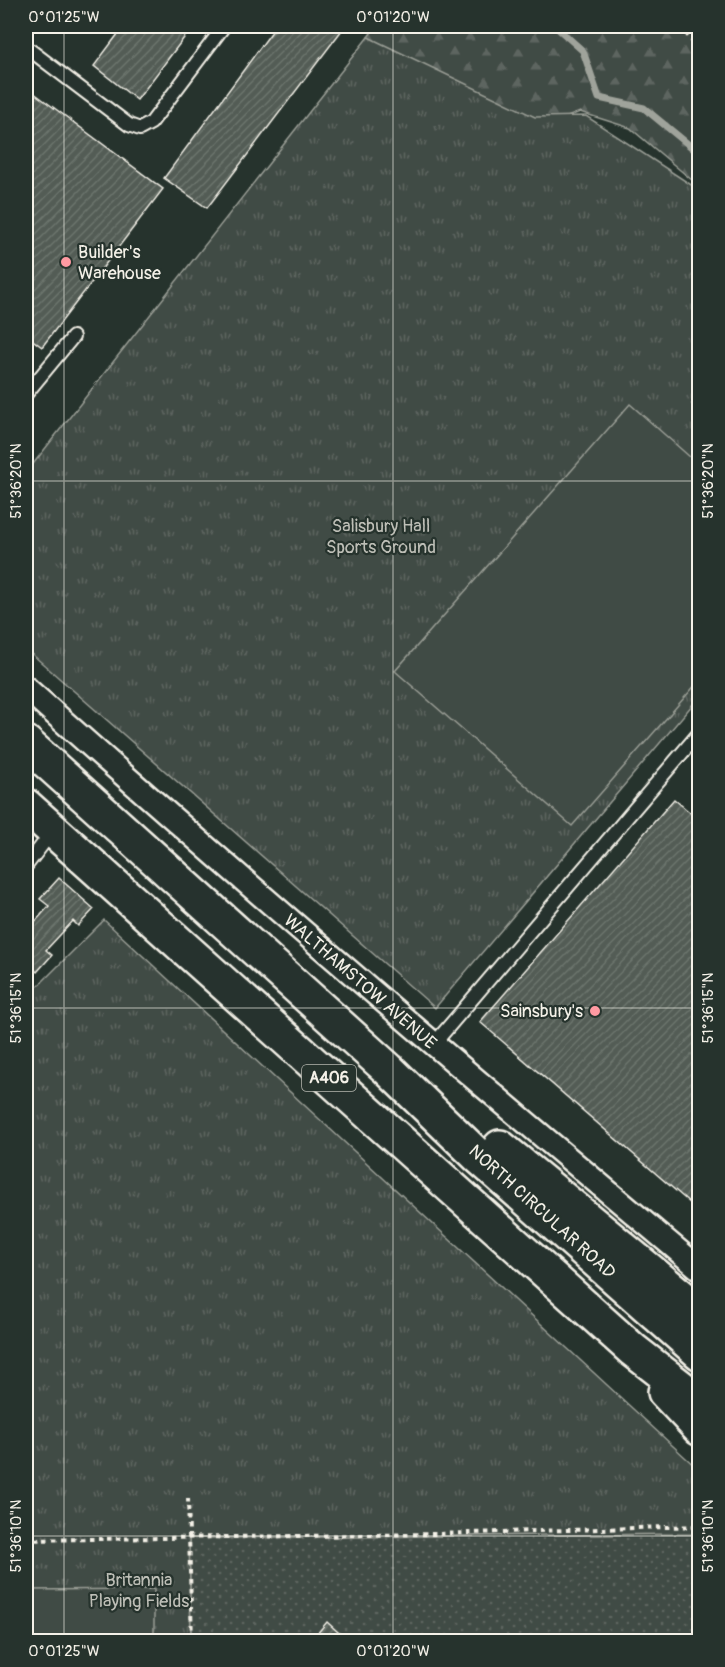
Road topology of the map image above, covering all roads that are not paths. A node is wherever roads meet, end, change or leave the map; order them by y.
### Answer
1 (224, 26) edge
2 (26, 47) edge
3 (74, 337) dead end
4 (26, 394) edge
5 (26, 688) edge
6 (699, 733) edge
7 (26, 742) edge
8 (26, 806) edge
9 (53, 831) junction
10 (26, 867) edge
11 (433, 1045) junction
12 (388, 1069) junction
13 (699, 1269) edge
14 (699, 1312) edge
15 (633, 1350) junction
16 (699, 1353) edge
17 (699, 1402) edge
18 (699, 1429) edge

1 - 2 lane
3 - 4 lane
5 - 11 street, WALTHAMSTOW AVENUE
6 - 11 lane
7 - 12 highway, A406
8 - 9 highway, A406
9 - 10 lane
9 - 15 highway, A406
11 - 13 street, WALTHAMSTOW AVENUE
12 - 14 highway, A406
12 - 16 highway, NORTH CIRCULAR ROAD / A406
15 - 17 highway, A406
15 - 18 highway, A406

